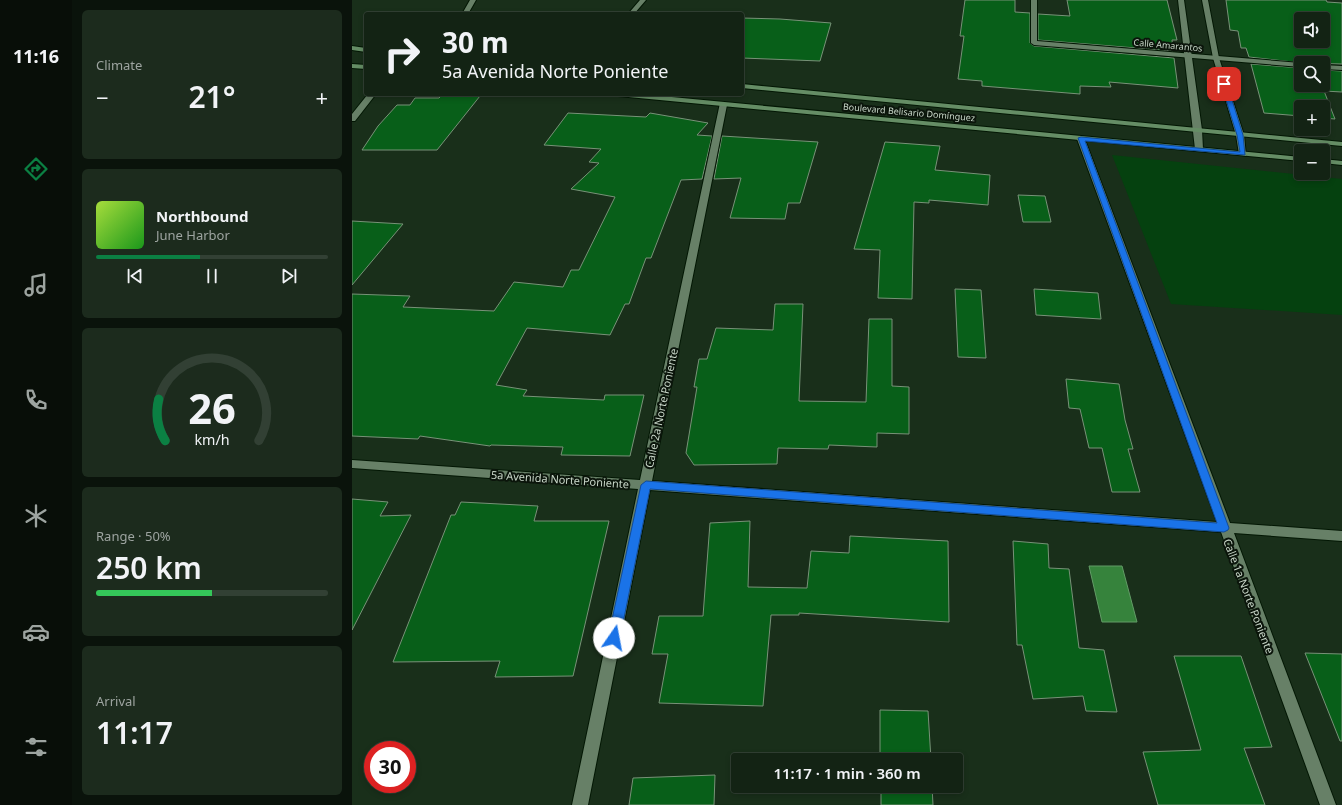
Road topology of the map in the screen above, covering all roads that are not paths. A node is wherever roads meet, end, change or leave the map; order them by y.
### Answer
1 (473, 0) edge
2 (642, 0) edge
3 (1034, 0) edge
4 (1181, 0) edge
5 (1205, 0) edge
6 (466, 12) edge
7 (633, 12) edge
8 (352, 48) edge
9 (364, 50) edge
10 (1188, 55) junction
11 (1216, 58) junction
12 (1294, 64) edge
13 (352, 66) edge
14 (364, 67) edge
15 (1330, 67) edge
16 (1342, 68) edge
17 (744, 86) edge
18 (370, 96) edge
19 (637, 96) edge
20 (723, 105) junction
21 (352, 119) edge
22 (1198, 130) junction
23 (1240, 135) junction
24 (1081, 138) junction
25 (1342, 144) edge
26 (1199, 149) junction
27 (1243, 154) junction
28 (1294, 158) edge
29 (1330, 162) edge
30 (1342, 163) edge
31 (352, 464) edge
32 (646, 485) junction
33 (1224, 528) junction
34 (1342, 536) edge
35 (580, 805) edge
36 (1328, 805) edge

1 - 6 street
2 - 7 street
3 - 10 street, Calle Amarantos
4 - 10 street
5 - 11 street
8 - 9 main road
10 - 11 street, Calle Amarantos
10 - 22 street
11 - 12 street, Calle Amarantos
11 - 23 street
13 - 14 main road
15 - 16 street
17 - 22 main road, Boulevard Belisario Domínguez
18 - 21 street
19 - 20 main road, Boulevard Belisario Domínguez
20 - 24 main road, Boulevard Belisario Domínguez
20 - 32 street, Calle 2a Norte Poniente
22 - 23 main road, Boulevard Belisario Domínguez
22 - 26 street
23 - 25 main road, Boulevard Belisario Domínguez
23 - 27 street
24 - 26 main road, Boulevard Belisario Domínguez
24 - 33 street, Calle 1a Norte Poniente
26 - 27 main road, Boulevard Belisario Domínguez
27 - 28 main road, Boulevard Belisario Domínguez
29 - 30 main road
31 - 32 street, 5a Avenida Norte Poniente
32 - 33 street, 5a Avenida Norte Poniente
32 - 35 street, Calle 2a Norte Poniente
33 - 34 street, 5a Avenida Norte Poniente
33 - 36 street, Calle 1a Norte Poniente

